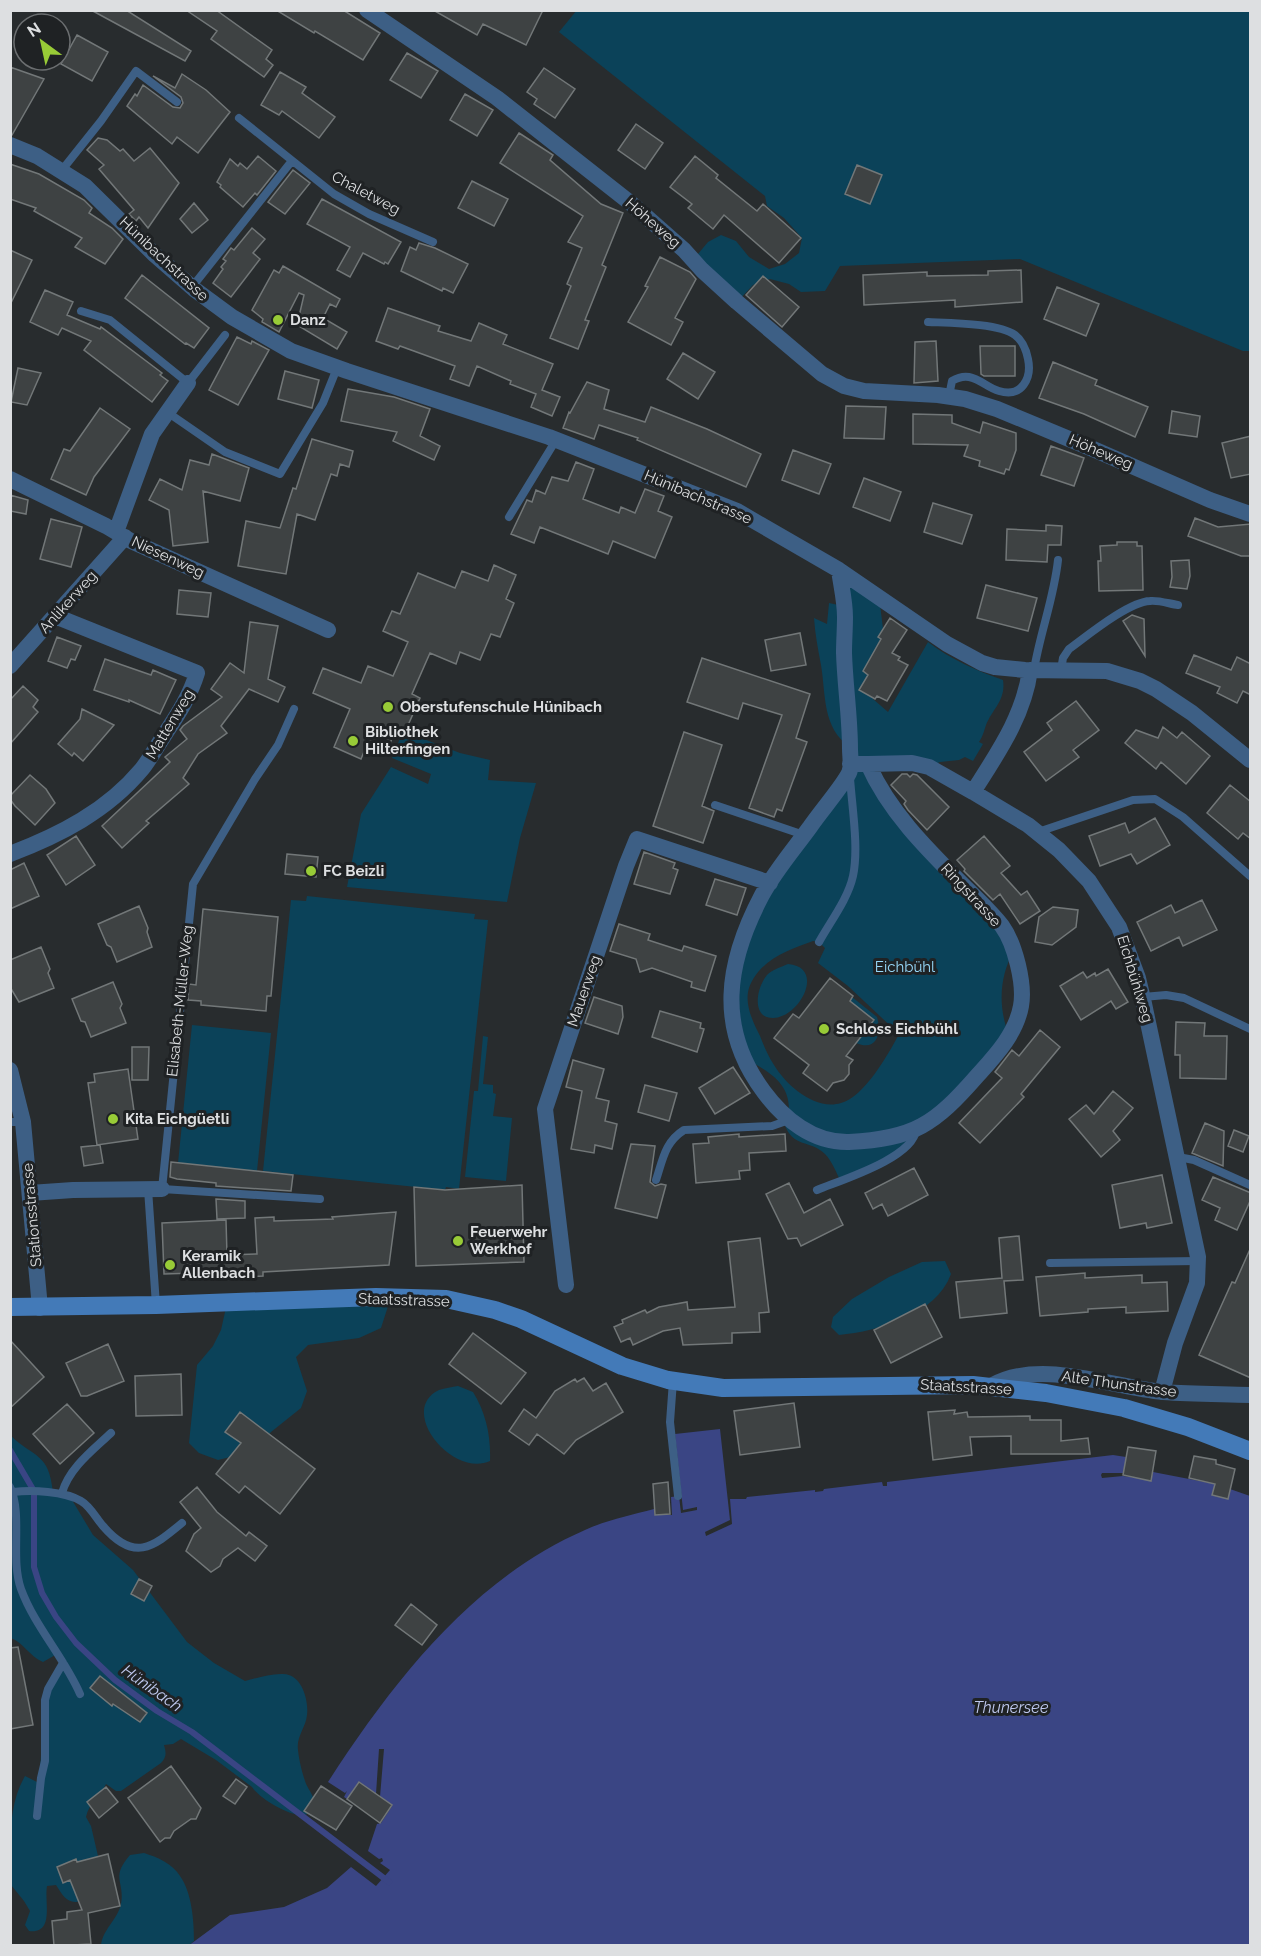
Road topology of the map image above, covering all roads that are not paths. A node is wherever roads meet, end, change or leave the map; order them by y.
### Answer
1 (367, 10) edge
2 (177, 102) dead end
3 (239, 118) dead end
4 (10, 146) edge
5 (291, 162) junction
6 (62, 170) junction
7 (433, 242) dead end
8 (192, 287) junction
9 (81, 311) dead end
10 (928, 322) dead end
11 (225, 335) dead end
12 (337, 368) junction
13 (188, 383) junction
14 (949, 396) junction
15 (166, 412) junction
16 (556, 440) junction
17 (10, 479) edge
18 (1251, 514) edge
19 (509, 517) dead end
20 (120, 535) junction
21 (1058, 560) dead end
22 (839, 570) junction
23 (1179, 605) dead end
24 (55, 616) junction
25 (328, 630) dead end
26 (10, 666) edge
27 (1032, 670) junction
28 (1061, 670) junction
29 (294, 709) dead end
30 (1251, 760) edge
31 (868, 764) junction
32 (850, 768) junction
33 (973, 792) junction
34 (715, 805) dead end
35 (1038, 832) junction
36 (804, 835) junction
37 (10, 854) edge
38 (1251, 876) edge
39 (770, 883) junction
40 (819, 942) dead end
41 (1143, 997) junction
42 (1251, 1029) edge
43 (10, 1070) edge
44 (789, 1120) junction
45 (17, 1122) edge
46 (916, 1130) junction
47 (1178, 1157) junction
48 (656, 1180) dead end
49 (1251, 1185) edge
50 (155, 1189) junction
51 (817, 1190) dead end
52 (30, 1193) junction
53 (320, 1199) dead end
54 (1198, 1261) junction
55 (1050, 1263) dead end
56 (566, 1285) dead end
57 (156, 1305) junction
58 (10, 1307) edge
59 (40, 1308) junction
60 (673, 1381) junction
61 (991, 1386) junction
62 (1162, 1392) junction
63 (1251, 1395) edge
64 (111, 1433) dead end
65 (1251, 1451) edge
66 (12, 1490) edge
67 (62, 1493) junction
68 (678, 1496) dead end
69 (182, 1523) dead end
70 (15, 1583) edge
71 (63, 1663) junction
72 (80, 1694) dead end
73 (37, 1816) dead end

1 - 14 street, Höheweg
2 - 6 lane
3 - 5 lane, Chaletweg
4 - 6 street, Hünibachstrasse
5 - 7 lane, Chaletweg
5 - 8 lane
6 - 8 street, Hünibachstrasse
8 - 12 street, Hünibachstrasse
9 - 13 lane
10 - 14 lane
11 - 13 lane, Anlikerweg
12 - 15 lane
12 - 16 street, Hünibachstrasse
13 - 15 street, Anlikerweg
14 - 18 street, Höheweg
15 - 20 street, Anlikerweg
16 - 19 lane
16 - 22 street, Hünibachstrasse
17 - 20 street, Niesenweg
20 - 24 street, Anlikerweg
20 - 25 street, Niesenweg
21 - 27 lane
22 - 27 street, Hünibachstrasse
22 - 32 street
23 - 28 lane
24 - 26 street, Anlikerweg
24 - 37 street, Mattenweg
27 - 28 street, Hünibachstrasse
27 - 33 street
28 - 30 street, Hünibachstrasse
29 - 50 lane, Elisabeth-Müller-Weg
31 - 32 street
31 - 33 street, Eichbühlweg
31 - 46 street, Ringstrasse
32 - 36 street, Ringstrasse
32 - 40 lane
33 - 35 street, Eichbühlweg
34 - 36 lane
35 - 38 lane
35 - 41 street, Eichbühlweg
36 - 39 street, Ringstrasse
39 - 44 street, Ringstrasse
39 - 56 street, Mauerweg
41 - 42 lane
41 - 47 street, Eichbühlweg
43 - 45 street, Stationsstrasse
44 - 46 street, Ringstrasse
44 - 48 lane
45 - 52 street, Stationsstrasse
46 - 51 lane, Ringstrasse
47 - 49 lane
47 - 54 street, Eichbühlweg
50 - 52 street
50 - 53 lane
50 - 57 lane
52 - 59 street, Stationsstrasse
54 - 55 lane
54 - 62 street, Eichbühlweg
57 - 59 main road, Staatsstrasse
57 - 60 main road, Staatsstrasse
58 - 59 main road, Staatsstrasse
60 - 61 main road, Staatsstrasse
60 - 68 lane
61 - 62 street, Alte Thunstrasse
61 - 65 main road, Staatsstrasse
62 - 63 street, Alte Thunstrasse
64 - 67 lane
66 - 67 lane
66 - 70 lane
67 - 69 lane
70 - 71 lane
71 - 72 lane
71 - 73 lane

